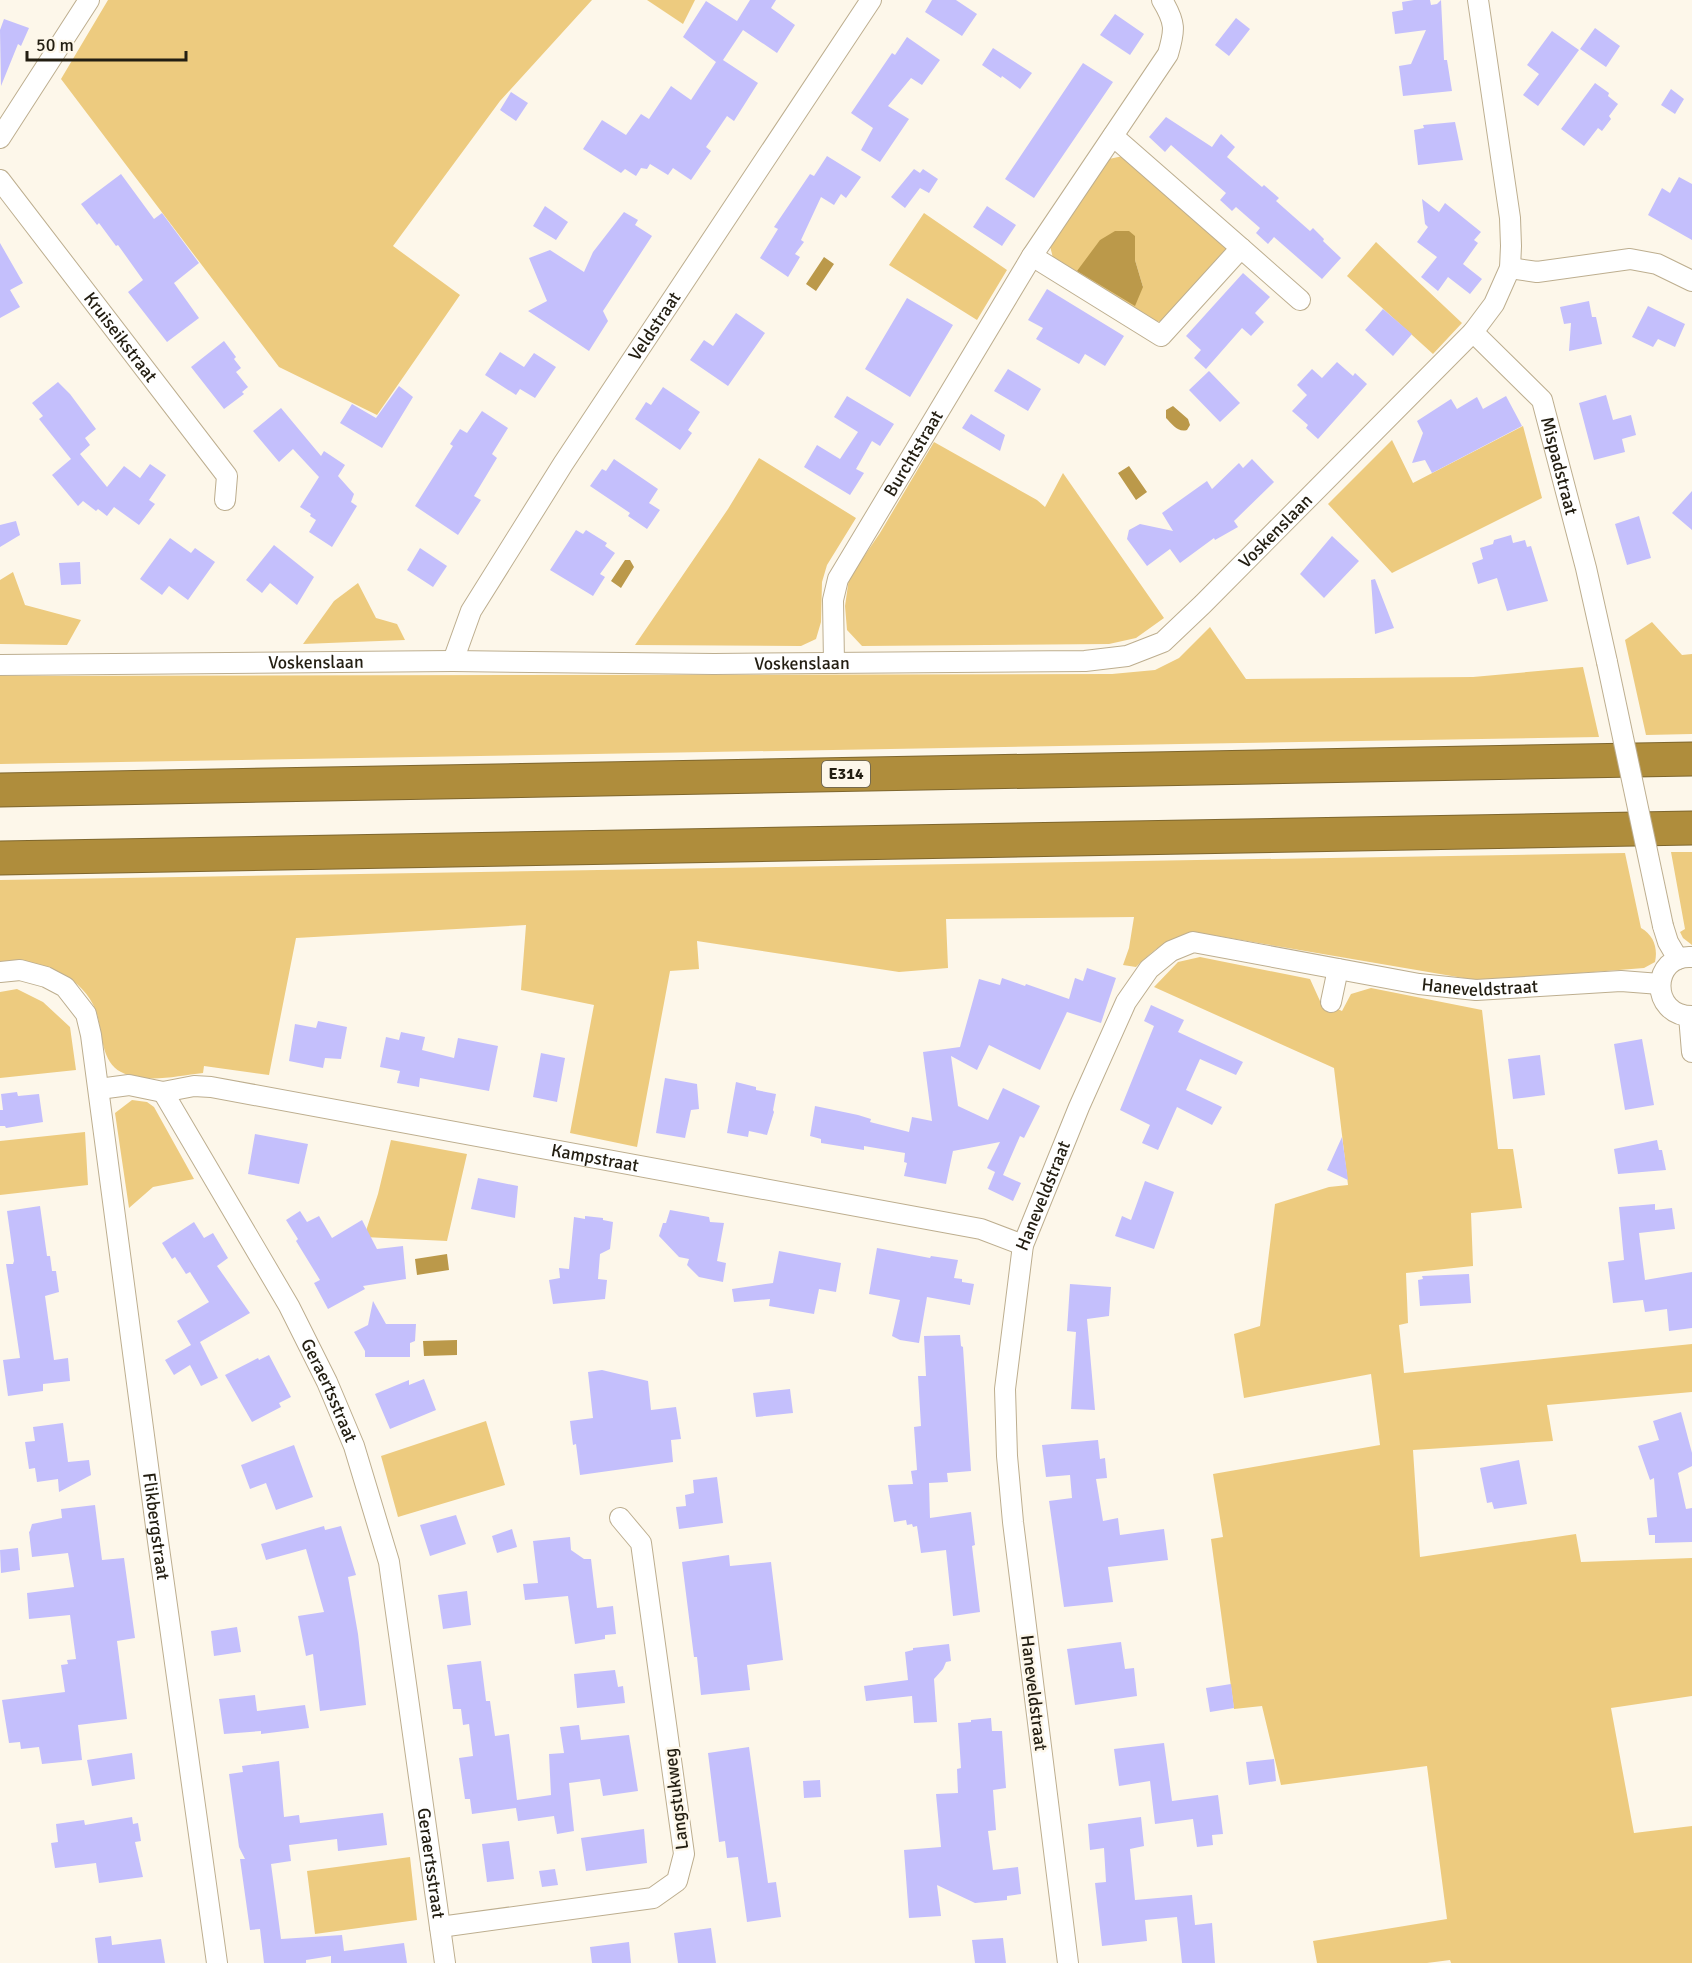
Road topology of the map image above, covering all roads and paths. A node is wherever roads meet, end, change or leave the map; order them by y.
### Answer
1 (88, 0) edge
2 (871, 0) edge
3 (1162, 0) edge
4 (1478, 0) edge
5 (1113, 136) junction
6 (0, 138) edge
7 (0, 180) edge
8 (1241, 248) junction
9 (1032, 256) junction
10 (1510, 268) junction
11 (1692, 281) edge
12 (1300, 300) dead end
13 (1473, 332) junction
14 (225, 500) dead end
15 (453, 661) junction
16 (834, 663) junction
17 (0, 665) edge
18 (1692, 759) edge
19 (0, 790) edge
20 (1692, 828) edge
21 (0, 858) edge
22 (1685, 958) edge
23 (1338, 969) junction
24 (0, 972) edge
25 (1660, 984) junction
26 (1331, 1002) dead end
27 (1690, 1016) edge
28 (1692, 1052) edge
29 (99, 1089) junction
30 (163, 1092) junction
31 (1023, 1245) junction
32 (620, 1518) dead end
33 (440, 1927) junction
34 (217, 1963) edge
35 (446, 1963) edge
36 (1068, 1963) edge

1 - 6 street
2 - 15 street, Veldstraat
3 - 5 street, Burchtstraat
4 - 10 street
5 - 8 street
5 - 9 street, Burchtstraat
7 - 14 street, Kruiseikstraat
8 - 9 street
8 - 12 street
9 - 16 street, Burchtstraat
10 - 11 street
10 - 13 street
13 - 16 street, Voskenslaan
13 - 22 street, Mispadstraat, bridge
15 - 16 street, Voskenslaan
15 - 17 street, Voskenslaan
18 - 19 highway, E314
20 - 21 highway
22 - 25 street, Mispadstraat
23 - 25 street, Haneveldstraat
23 - 26 street
23 - 31 street, Haneveldstraat
24 - 29 street
25 - 27 street
27 - 28 street
29 - 30 street
29 - 34 street, Flikbergstraat
30 - 31 street, Kampstraat
30 - 33 street, Geraertsstraat
31 - 36 street, Haneveldstraat
32 - 33 street, Langstukweg
33 - 35 street, Geraertsstraat

